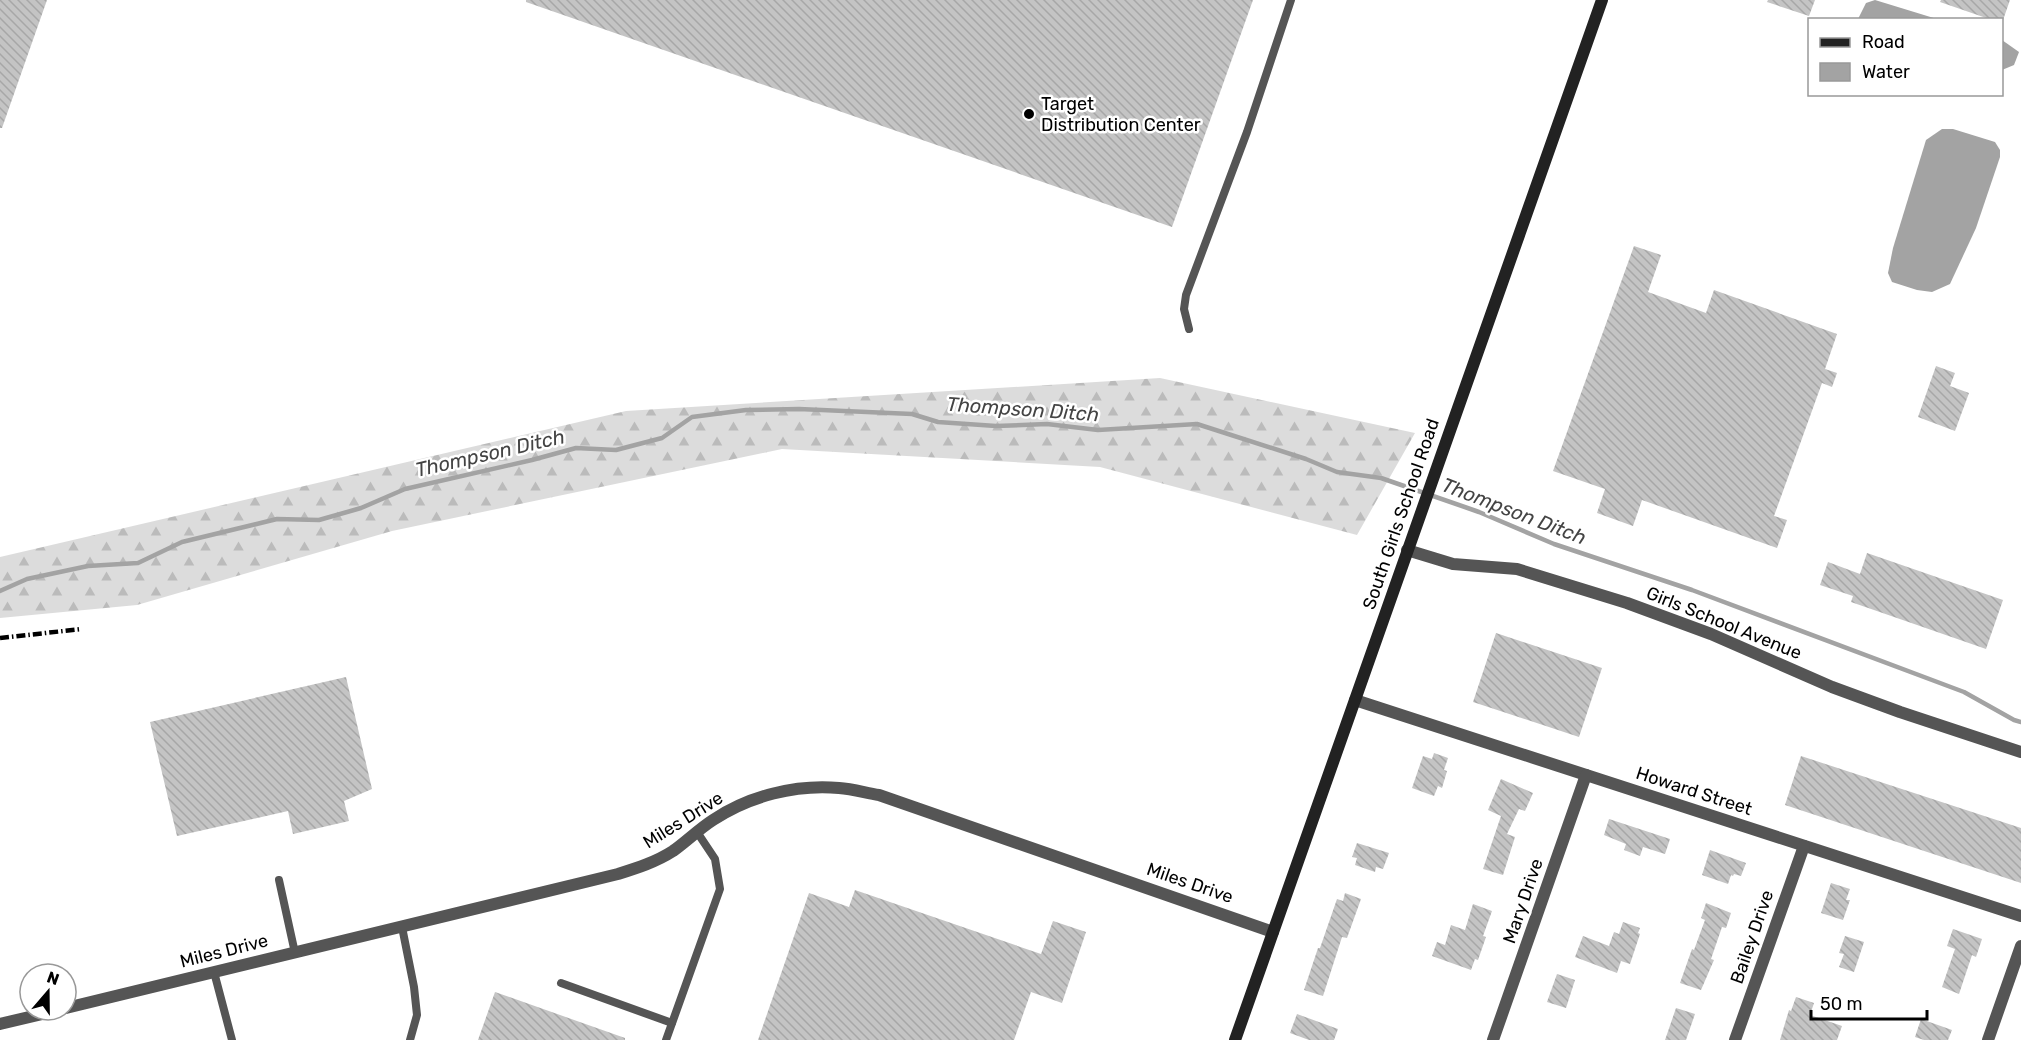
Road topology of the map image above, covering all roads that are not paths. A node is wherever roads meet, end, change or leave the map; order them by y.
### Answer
1 (1291, 0) edge
2 (1602, 0) edge
3 (1189, 329) dead end
4 (1407, 550) junction
5 (1355, 700) junction
6 (2021, 752) edge
7 (1586, 775) junction
8 (697, 832) junction
9 (1804, 846) junction
10 (279, 879) dead end
11 (2021, 916) edge
12 (402, 927) junction
13 (1273, 932) junction
14 (2021, 946) edge
15 (295, 953) junction
16 (214, 972) junction
17 (561, 983) dead end
18 (78, 1005) edge
19 (18, 1020) edge
20 (672, 1023) junction
21 (0, 1024) edge
22 (232, 1040) edge
23 (410, 1040) edge
24 (666, 1040) edge
25 (1235, 1040) edge
26 (1493, 1040) edge
27 (1735, 1040) edge
28 (1988, 1040) edge

1 - 3 lane
2 - 4 main road, South Girls School Road
4 - 5 main road, South Girls School Road
4 - 6 street, Girls School Avenue
5 - 7 street, Howard Street
5 - 13 main road, South Girls School Road
7 - 9 street, Howard Street
7 - 26 street, Mary Drive
8 - 12 street, Miles Drive
8 - 13 street, Miles Drive
8 - 20 lane
9 - 11 street, Howard Street
9 - 27 street, Bailey Drive
10 - 15 lane
12 - 15 street, Miles Drive
12 - 23 lane
13 - 25 main road, South Girls School Road
14 - 28 street
15 - 16 street, Miles Drive
16 - 18 street, Miles Drive
16 - 22 lane
17 - 20 lane
19 - 21 street
20 - 24 lane

